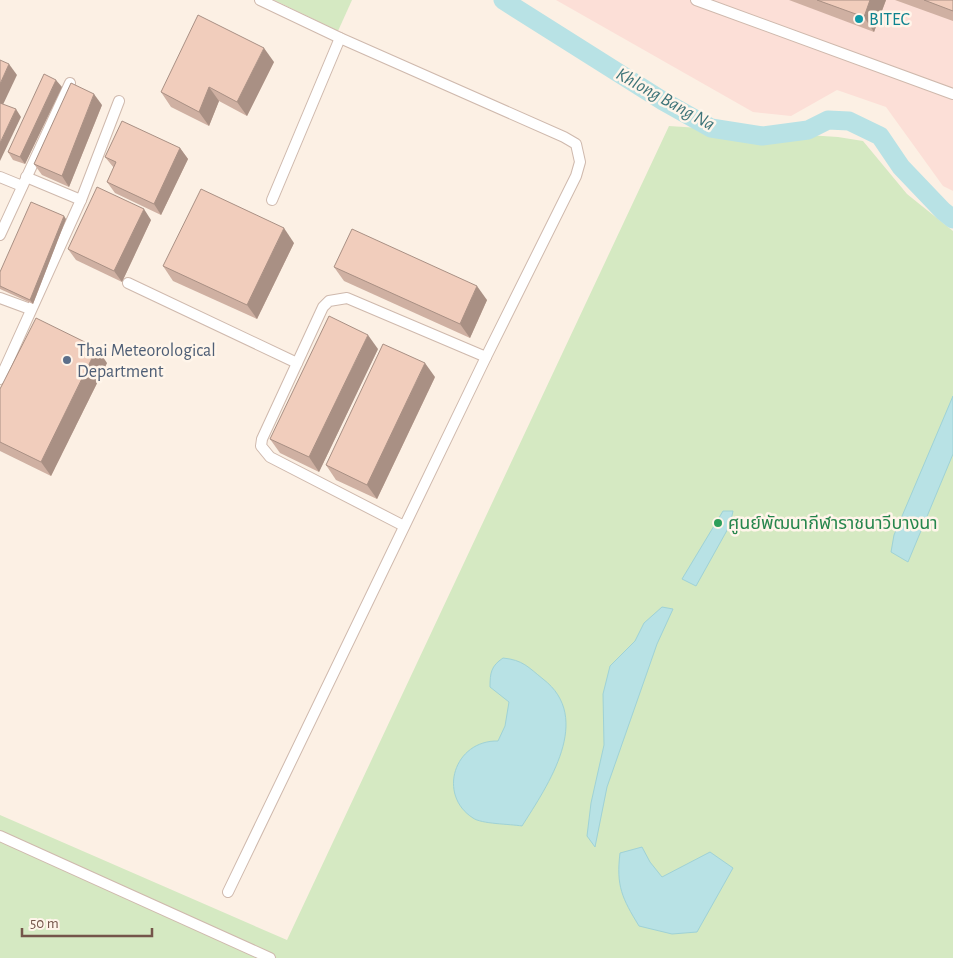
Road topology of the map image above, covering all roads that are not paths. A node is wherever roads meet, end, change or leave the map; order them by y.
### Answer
1 (260, 0) edge
2 (696, 0) edge
3 (340, 38) junction
4 (70, 83) edge
5 (953, 94) edge
6 (119, 101) dead end
7 (0, 177) edge
8 (24, 182) junction
9 (81, 200) junction
10 (272, 200) dead end
11 (0, 235) edge
12 (128, 283) dead end
13 (0, 298) edge
14 (30, 309) junction
15 (486, 357) junction
16 (297, 363) junction
17 (0, 379) edge
18 (404, 526) junction
19 (0, 836) edge
20 (228, 892) dead end
21 (270, 958) edge

1 - 3 lane
2 - 5 lane
3 - 10 lane
3 - 15 lane
4 - 8 lane
6 - 9 lane
7 - 8 lane
8 - 9 lane
8 - 11 lane
9 - 14 lane
12 - 16 lane
13 - 14 lane
14 - 17 lane
15 - 16 lane
15 - 18 lane
16 - 18 lane
18 - 20 lane
19 - 21 lane

